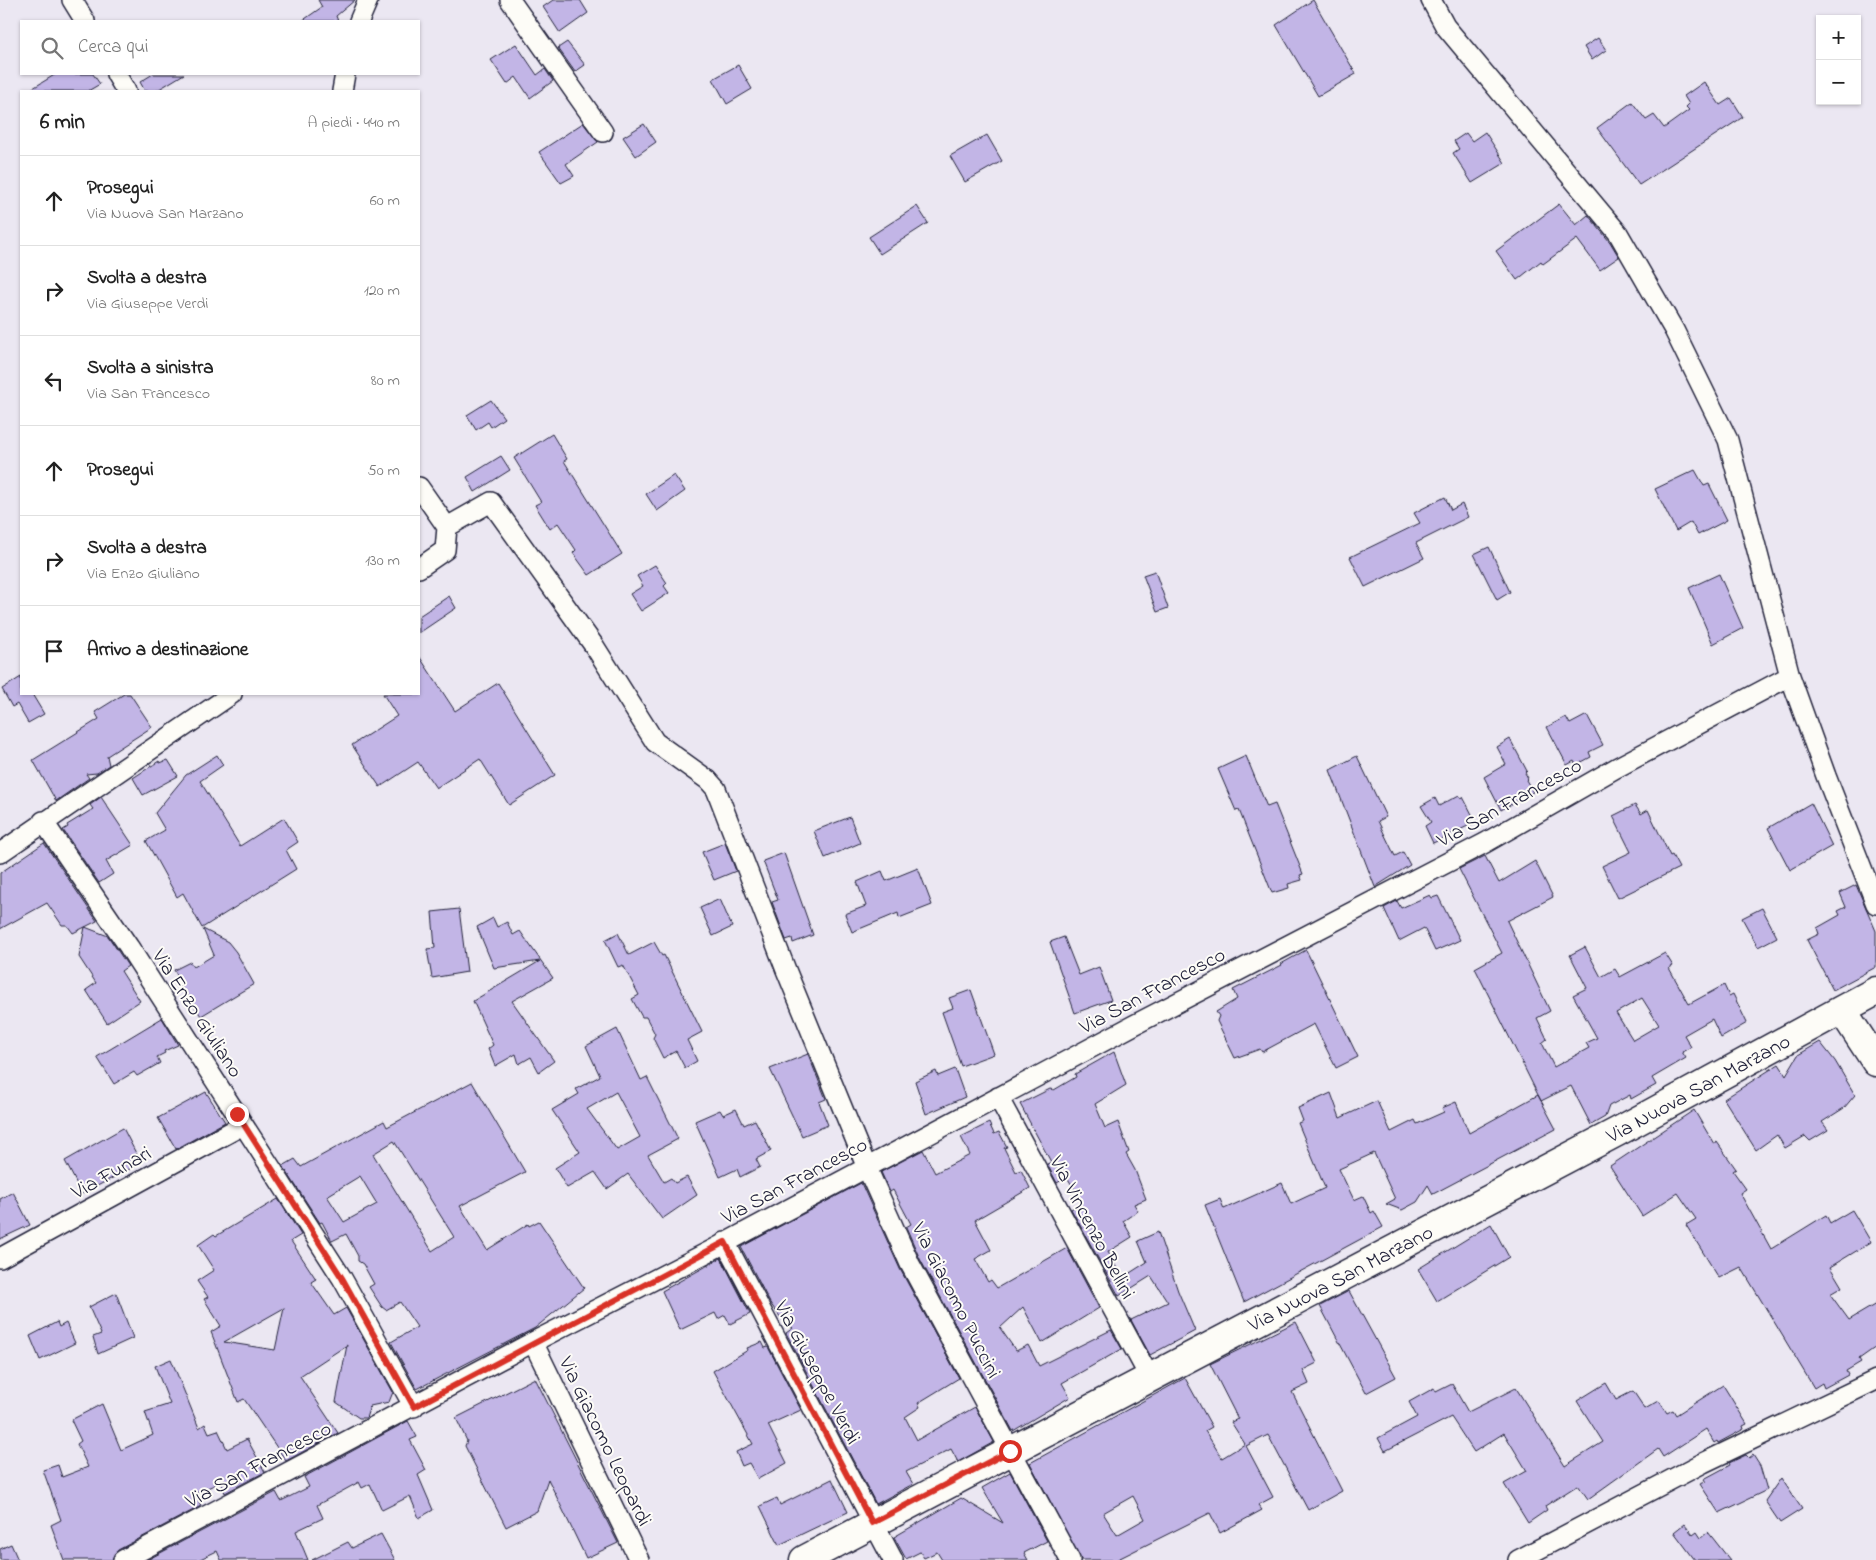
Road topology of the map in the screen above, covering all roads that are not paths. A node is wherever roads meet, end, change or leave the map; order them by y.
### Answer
1 (72, 0) edge
2 (368, 0) edge
3 (510, 0) edge
4 (1431, 0) edge
5 (84, 20) edge
6 (359, 20) edge
7 (117, 75) edge
8 (345, 75) edge
9 (125, 90) edge
10 (342, 90) edge
11 (603, 132) dead end
12 (420, 488) edge
13 (447, 527) junction
14 (420, 567) edge
15 (1790, 676) junction
16 (231, 695) edge
17 (44, 821) junction
18 (0, 853) edge
19 (1876, 904) edge
20 (1876, 991) edge
21 (1842, 1010) junction
22 (1876, 1062) edge
23 (998, 1097) junction
24 (243, 1125) junction
25 (867, 1168) junction
26 (725, 1242) junction
27 (0, 1258) edge
28 (533, 1342) junction
29 (1150, 1378) junction
30 (1876, 1380) edge
31 (414, 1407) junction
32 (1010, 1451) junction
33 (872, 1523) junction
34 (123, 1560) edge
35 (639, 1560) edge
36 (804, 1560) edge
37 (893, 1560) edge
38 (1070, 1560) edge
39 (1518, 1560) edge

1 - 5 street
2 - 6 street
3 - 11 street
4 - 15 street
7 - 9 street
8 - 10 street
12 - 13 street
13 - 14 street
13 - 25 street, Via Giacomo Puccini
15 - 19 street
15 - 23 street, Via San Francesco
16 - 17 street
17 - 18 street
17 - 24 street, Via Enzo Giuliano
20 - 21 main road, Via Nuova San Marzano
21 - 22 main road
21 - 29 main road, Via Nuova San Marzano
23 - 25 street, Via San Francesco
23 - 29 street, Via Vincenzo Bellini
24 - 27 street, Via Funari
24 - 31 street, Via Enzo Giuliano
25 - 26 street, Via San Francesco
25 - 32 street, Via Giacomo Puccini
26 - 28 street, Via San Francesco
26 - 33 street, Via Giuseppe Verdi
28 - 31 street, Via San Francesco
28 - 35 street, Via Giacomo Leopardi
29 - 32 main road, Via Nuova San Marzano
30 - 39 street
31 - 34 street, Via San Francesco
32 - 33 main road, Via Nuova San Marzano
32 - 38 street, Via Giacomo Puccini
33 - 36 main road, Via Nuova San Marzano
33 - 37 street, Via Giuseppe Verdi

